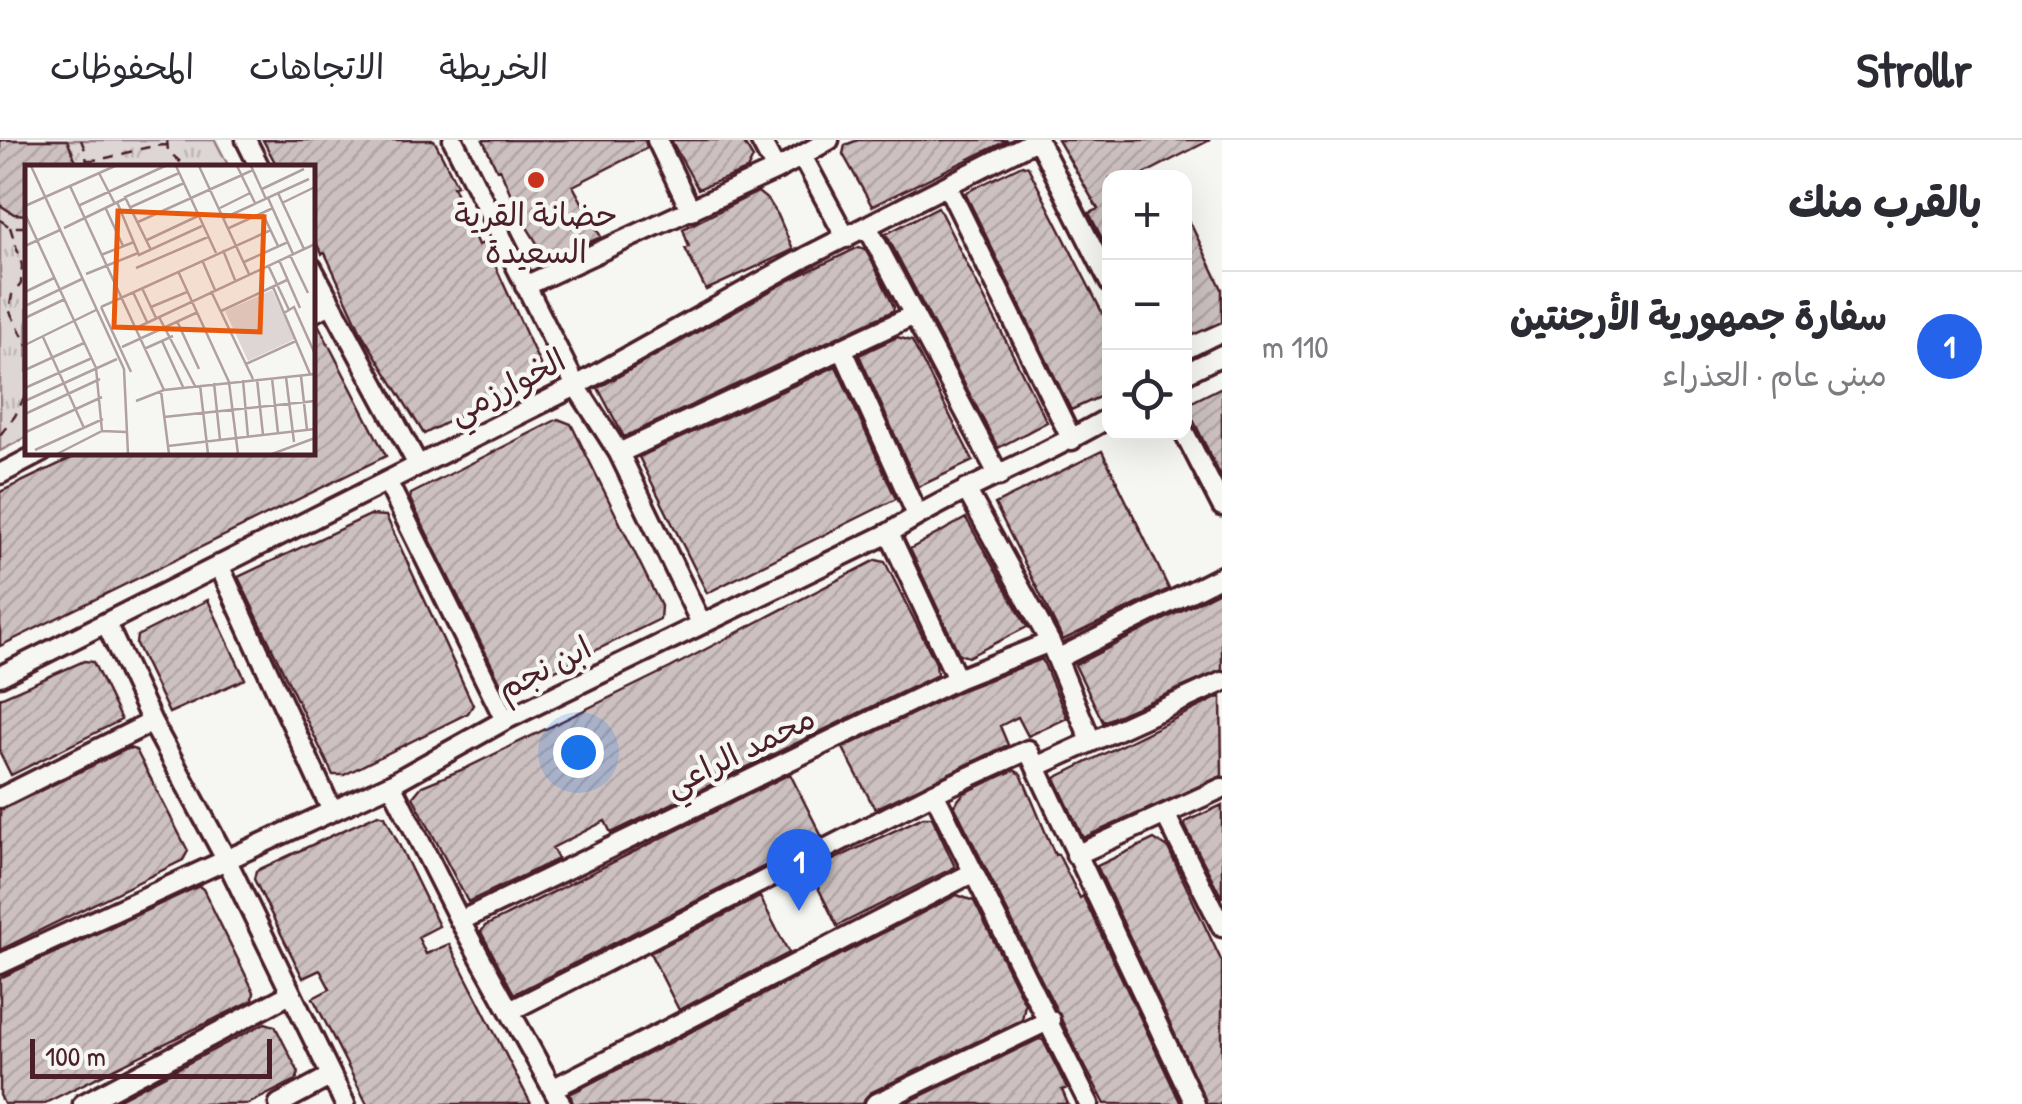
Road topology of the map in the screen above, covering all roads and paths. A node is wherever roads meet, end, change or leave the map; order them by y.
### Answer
1 (81, 140) edge
2 (246, 140) edge
3 (453, 140) edge
4 (657, 140) edge
5 (760, 140) edge
6 (830, 140) edge
7 (1037, 140) edge
8 (168, 143) edge
9 (87, 160) junction
10 (87, 165) edge
11 (184, 165) edge
12 (258, 165) edge
13 (776, 170) junction
14 (948, 188) junction
15 (691, 210) junction
16 (0, 220) edge
17 (25, 226) edge
18 (10, 227) junction
19 (868, 228) junction
20 (846, 238) junction
21 (1102, 267) edge
22 (315, 274) edge
23 (525, 286) junction
24 (331, 304) junction
25 (315, 312) edge
26 (914, 315) junction
27 (25, 340) edge
28 (842, 348) junction
29 (1222, 355) edge
30 (1192, 370) edge
31 (576, 386) junction
32 (25, 396) edge
33 (1102, 422) edge
34 (0, 435) edge
35 (1072, 440) junction
36 (1188, 440) edge
37 (619, 453) junction
38 (36, 455) edge
39 (418, 466) junction
40 (0, 474) edge
41 (998, 476) junction
42 (387, 481) junction
43 (966, 490) junction
44 (1222, 506) edge
45 (918, 515) junction
46 (889, 533) junction
47 (220, 565) junction
48 (1222, 576) edge
49 (106, 623) junction
50 (701, 623) junction
51 (1054, 650) junction
52 (0, 676) edge
53 (957, 679) junction
54 (1222, 682) edge
55 (505, 720) junction
56 (152, 722) junction
57 (1090, 741) junction
58 (1033, 758) junction
59 (392, 784) junction
60 (1222, 788) edge
61 (934, 793) junction
62 (0, 798) edge
63 (332, 812) junction
64 (1166, 814) junction
65 (1076, 855) junction
66 (227, 861) junction
67 (972, 873) junction
68 (460, 922) junction
69 (1222, 926) edge
70 (0, 964) edge
71 (290, 994) junction
72 (510, 1010) junction
73 (1050, 1020) junction
74 (331, 1076) junction
75 (558, 1096) edge
76 (82, 1104) edge
77 (279, 1104) edge
78 (345, 1104) edge
79 (875, 1104) edge
80 (1089, 1104) edge
81 (1195, 1104) edge

1 - 9 path
2 - 12 street
3 - 23 street
4 - 15 street
5 - 13 street
6 - 13 street
7 - 14 street, الخوارزمي
7 - 21 street
8 - 9 path
8 - 11 path
9 - 10 path
13 - 15 street
13 - 20 street
14 - 19 street, الخوارزمي
14 - 35 street
15 - 23 street
16 - 18 path
17 - 18 path
18 - 27 path
19 - 20 street, الخوارزمي
19 - 26 street
20 - 31 street, الخوارزمي
22 - 24 street
23 - 31 street
24 - 25 street
24 - 39 street
26 - 28 street
26 - 41 street
28 - 37 street
28 - 45 street
29 - 30 street
31 - 37 street
31 - 39 street, الخوارزمي
32 - 34 path
33 - 35 street, ابن نجم
35 - 41 street, ابن نجم
36 - 44 street
37 - 50 street
38 - 40 street
39 - 42 street, الخوارزمي
41 - 43 street, ابن نجم
42 - 47 street, الخوارزمي
42 - 55 street
43 - 45 street, ابن نجم
43 - 51 street
45 - 46 street, ابن نجم
46 - 50 street, ابن نجم
46 - 53 street
47 - 49 street, الخوارزمي
47 - 63 street
48 - 51 street, محمد الراعي
49 - 52 street, الخوارزمي
49 - 56 street
50 - 55 street, ابن نجم
51 - 53 street, محمد الراعي
51 - 57 street
53 - 68 street, محمد الراعي
54 - 57 street
55 - 59 street, ابن نجم
56 - 62 street
56 - 66 street
57 - 58 street
58 - 61 street
58 - 65 street
59 - 63 street, ابن نجم
59 - 68 street
60 - 64 street
61 - 67 street
61 - 72 street
63 - 66 street, ابن نجم
64 - 65 street
64 - 69 street
65 - 81 street
66 - 70 street, ابن نجم
66 - 71 street
67 - 73 street
67 - 75 street
68 - 72 street
71 - 74 street
71 - 76 street
72 - 75 street
73 - 79 street
73 - 80 street
74 - 77 street
74 - 78 street

